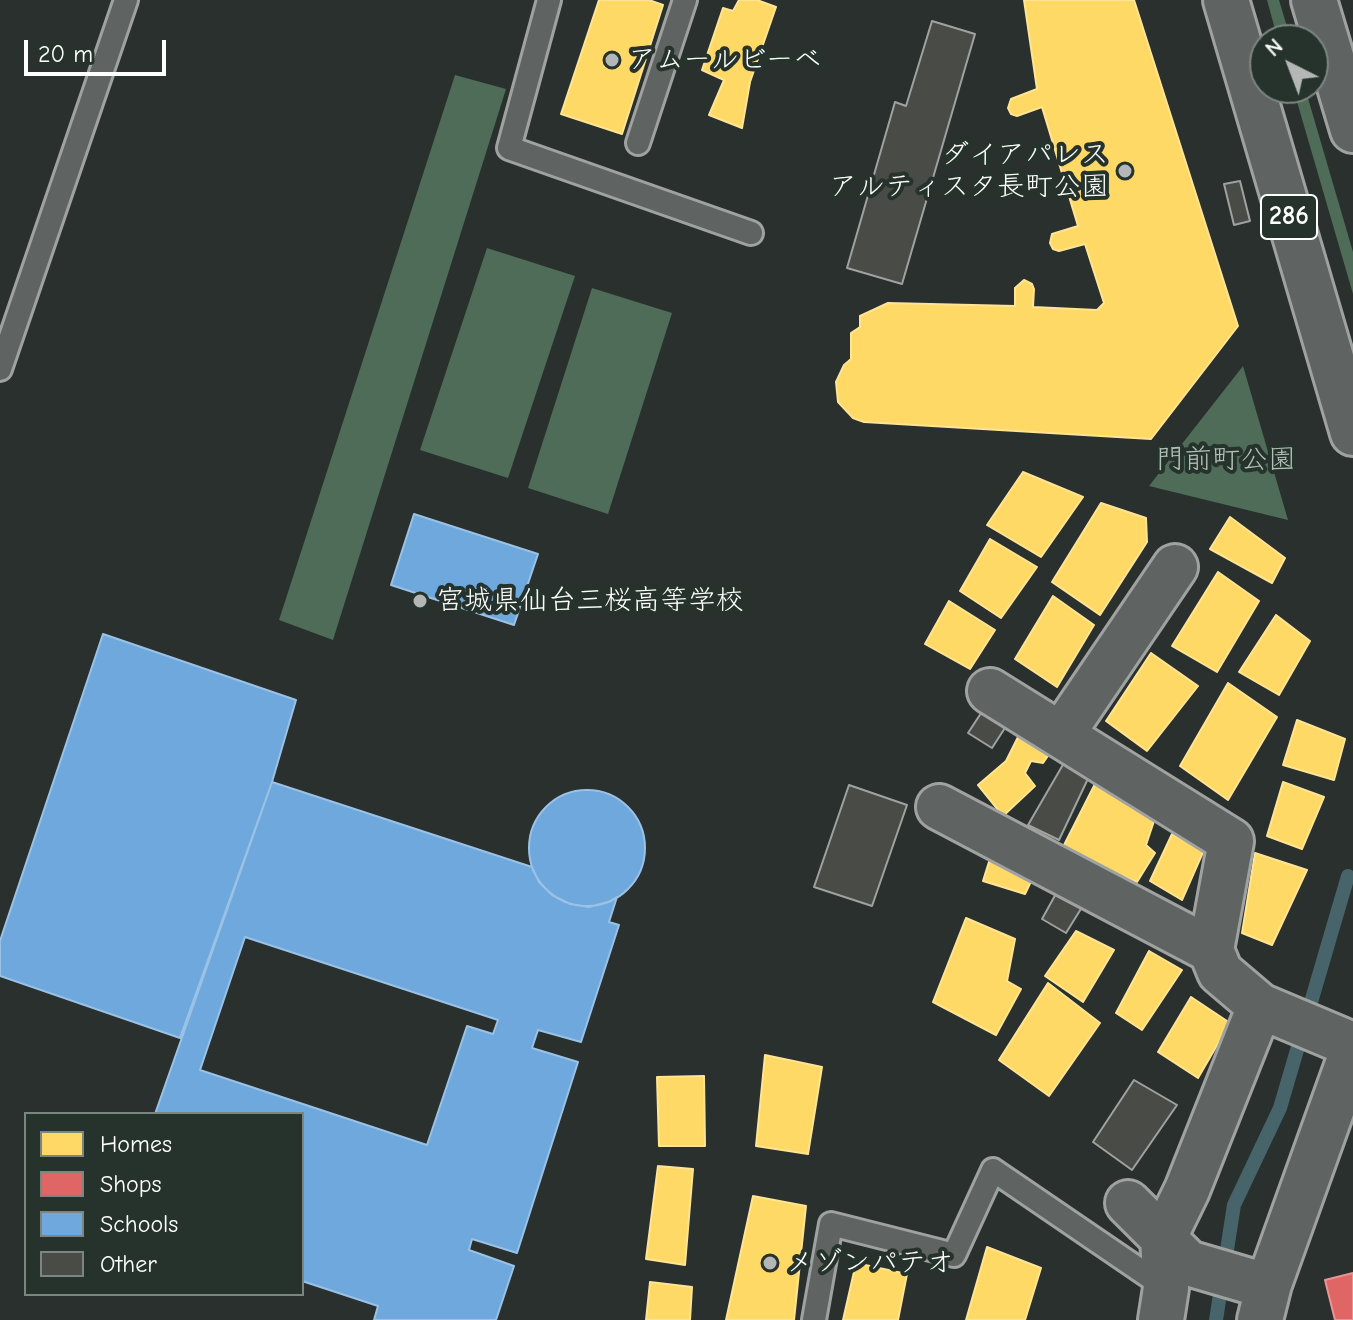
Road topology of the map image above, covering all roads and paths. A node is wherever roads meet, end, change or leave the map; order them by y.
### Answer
1 (126, 0) edge
2 (549, 0) edge
3 (685, 0) edge
4 (1226, 0) edge
5 (1314, 0) edge
6 (1353, 130) edge
7 (638, 143) dead end
8 (751, 233) dead end
9 (0, 369) edge
10 (1353, 433) edge
11 (1175, 567) dead end
12 (990, 691) dead end
13 (1061, 735) junction
14 (939, 807) dead end
15 (1211, 950) junction
16 (1270, 1011) junction
17 (1344, 1042) edge
18 (1128, 1203) dead end
19 (1169, 1277) edge
20 (1261, 1296) edge
21 (814, 1320) edge

1 - 9 lane
2 - 8 lane
3 - 7 lane
4 - 10 main road, 286
5 - 6 main road
11 - 13 main road
12 - 13 main road
13 - 15 main road
14 - 15 main road
15 - 16 main road
16 - 17 main road
16 - 19 main road
17 - 20 main road
18 - 19 main road
19 - 20 main road
19 - 21 lane

